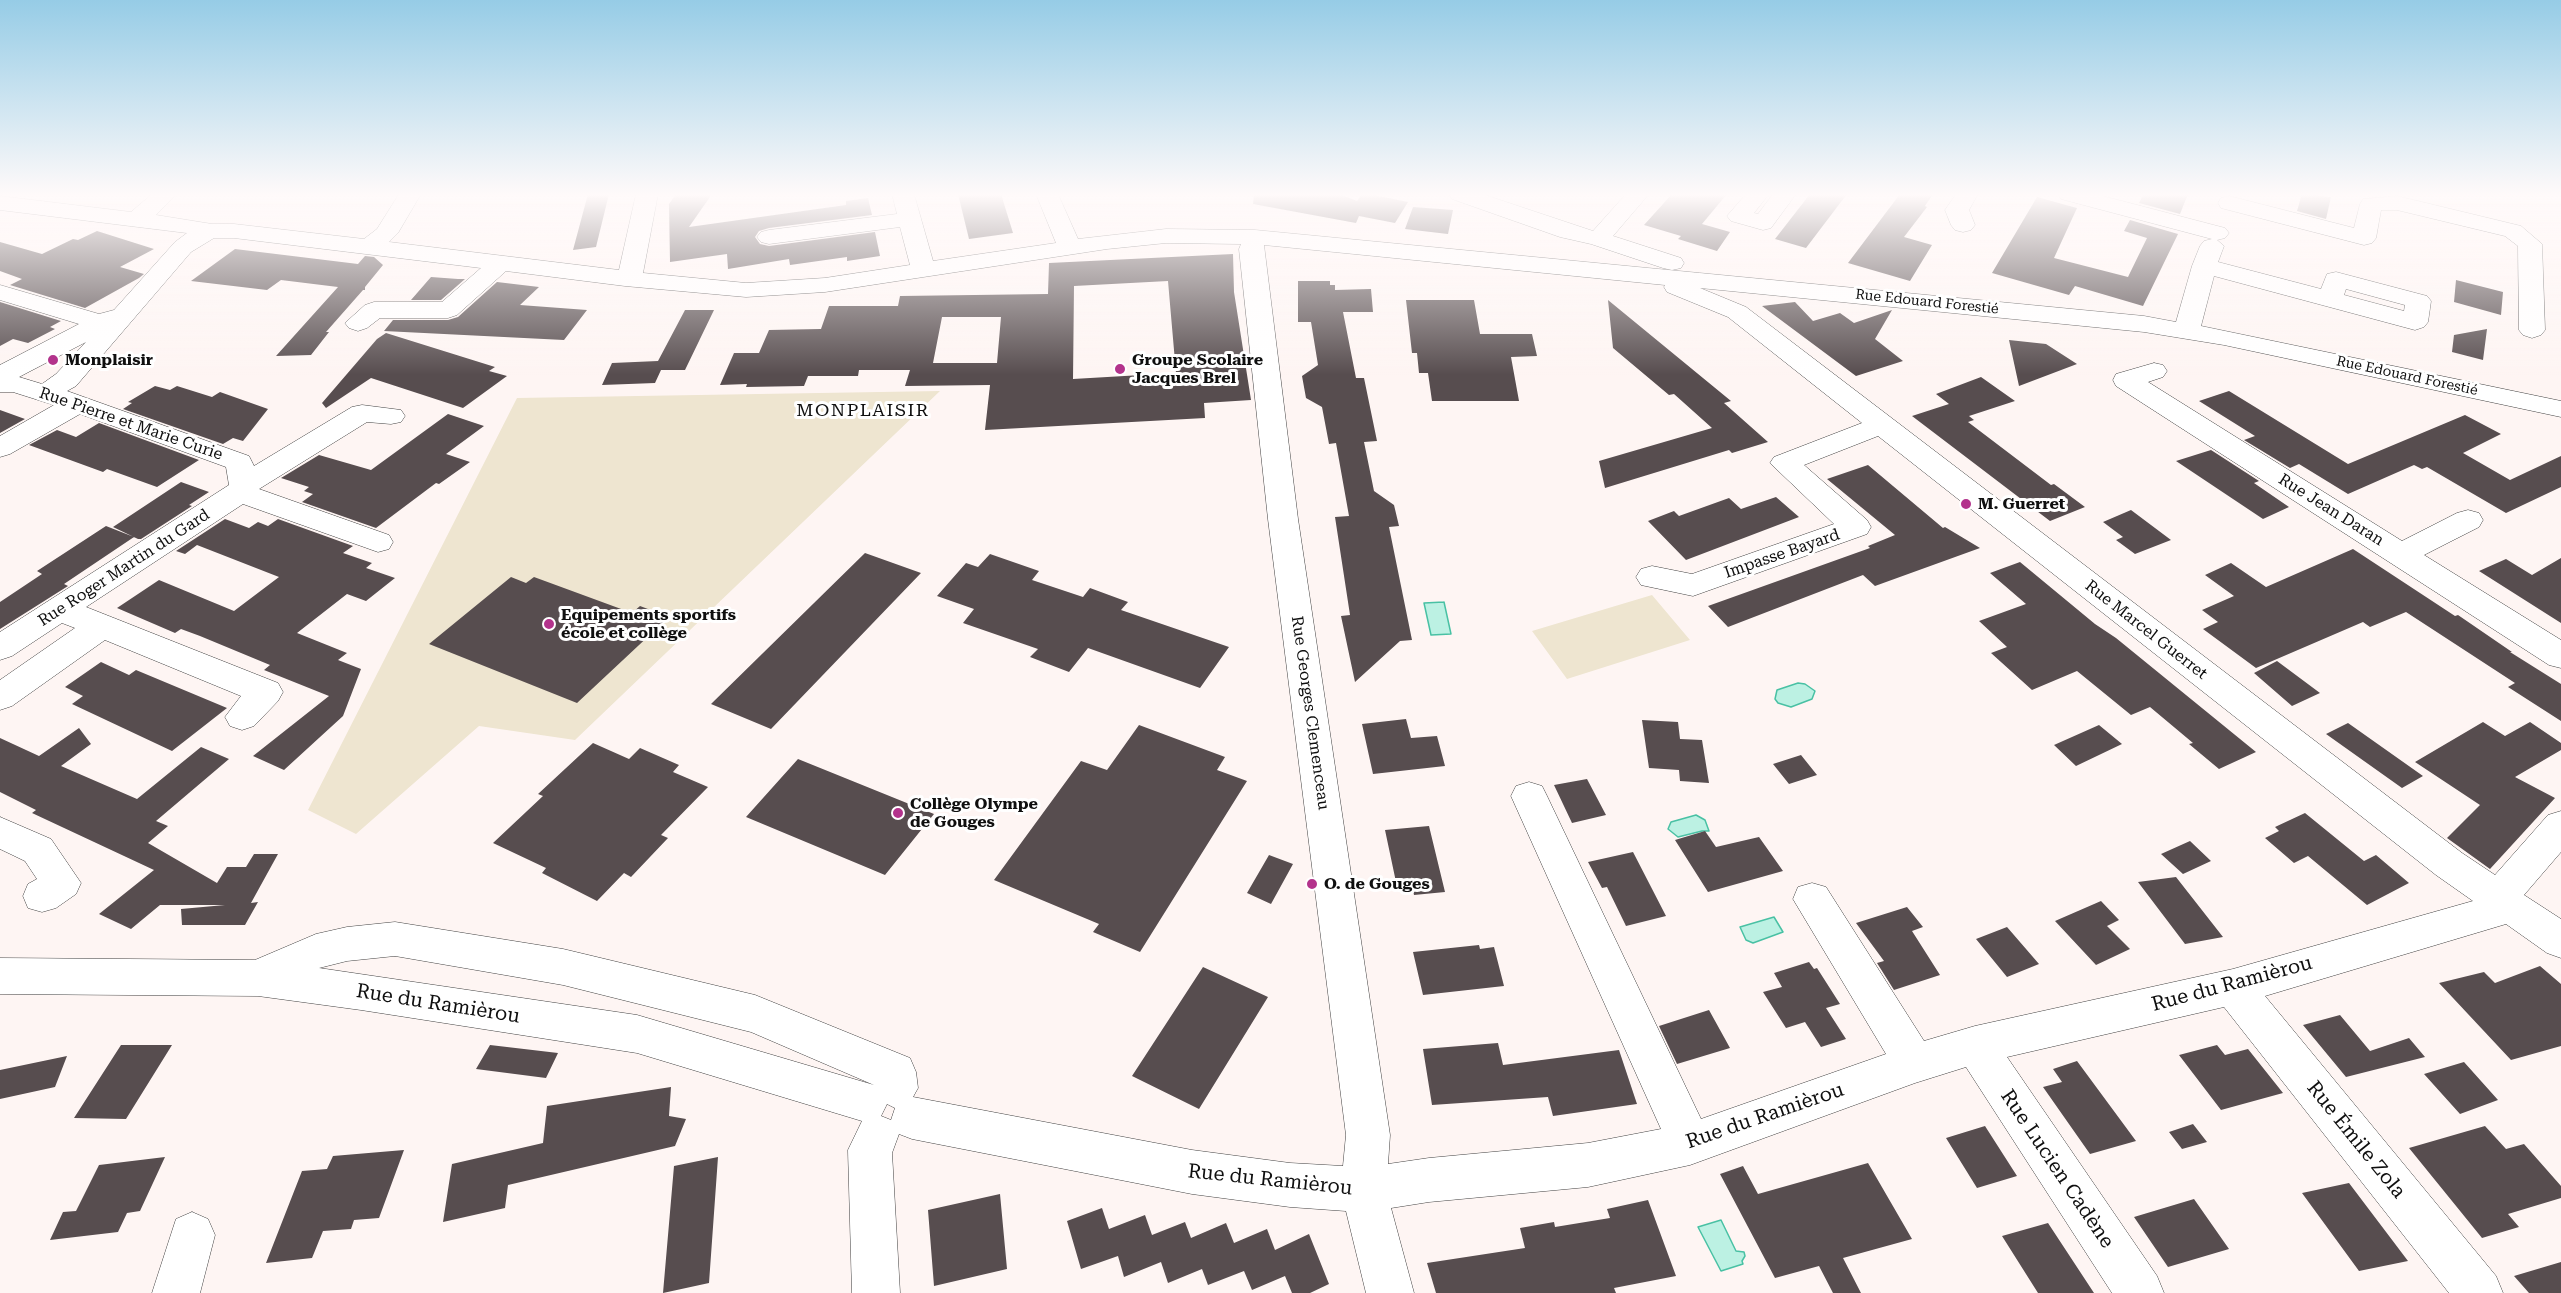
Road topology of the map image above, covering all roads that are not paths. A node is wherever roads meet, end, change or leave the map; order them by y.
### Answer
1 (176, 254) edge
2 (424, 254) edge
3 (634, 254) edge
4 (920, 254) edge
5 (1015, 254) edge
6 (1251, 254) edge
7 (1439, 254) edge
8 (1573, 254) edge
9 (1598, 254) edge
10 (1616, 254) edge
11 (1641, 254) edge
12 (2209, 254) edge
13 (2530, 254) edge
14 (500, 263) junction
15 (1562, 266) junction
16 (2204, 266) junction
17 (924, 268) junction
18 (1611, 271) junction
19 (625, 279) junction
20 (0, 292) edge
21 (1730, 296) junction
22 (2330, 300) dead end
23 (134, 302) junction
24 (101, 323) junction
25 (358, 323) dead end
26 (2187, 330) junction
27 (2532, 330) dead end
28 (2154, 371) dead end
29 (0, 380) edge
30 (0, 384) edge
31 (44, 394) junction
32 (77, 404) junction
33 (2561, 409) edge
34 (392, 416) dead end
35 (1882, 425) junction
36 (0, 448) edge
37 (242, 488) junction
38 (2468, 520) dead end
39 (378, 542) dead end
40 (2400, 554) junction
41 (1652, 577) dead end
42 (59, 609) junction
43 (102, 626) junction
44 (0, 648) edge
45 (2561, 656) edge
46 (0, 697) edge
47 (243, 717) dead end
48 (1529, 796) dead end
49 (2561, 826) edge
50 (0, 832) edge
51 (42, 896) dead end
52 (1812, 899) dead end
53 (2502, 901) junction
54 (2561, 940) edge
55 (0, 976) edge
56 (258, 978) junction
57 (2233, 987) junction
58 (1975, 1045) junction
59 (1915, 1063) junction
60 (888, 1111) junction
61 (1690, 1144) junction
62 (1364, 1190) junction
63 (192, 1235) dead end
64 (176, 1293) edge
65 (876, 1293) edge
66 (1390, 1293) edge
67 (2140, 1293) edge
68 (2479, 1293) edge

1 - 23 street
2 - 14 street
3 - 19 street
4 - 17 street
5 - 17 street
6 - 62 street, Rue Georges Clemenceau
7 - 15 street
8 - 15 street
9 - 18 street, Rue Marcel Guerret
10 - 18 street
11 - 21 street, Rue Marcel Guerret
12 - 16 street
13 - 27 street
14 - 19 street
14 - 25 street
15 - 18 street
16 - 22 street
16 - 26 street
17 - 19 street
18 - 21 street, Rue Marcel Guerret
20 - 24 street
21 - 26 street, Rue Edouard Forestié
21 - 35 street, Rue Marcel Guerret
23 - 24 street
23 - 31 street
24 - 29 street
26 - 33 street, Rue Edouard Forestié
28 - 40 street, Rue Jean Daran
30 - 31 street, Rue Pierre et Marie Curie
31 - 32 street, Rue Pierre et Marie Curie
32 - 36 street
32 - 37 street, Rue Pierre et Marie Curie
34 - 37 street, Rue Roger Martin du Gard
35 - 41 street, Impasse Bayard
35 - 53 street, Rue Marcel Guerret
37 - 39 street
37 - 42 street, Rue Roger Martin du Gard
38 - 40 street
40 - 45 street, Rue Jean Daran
42 - 43 street
42 - 44 street, Rue Roger Martin du Gard
43 - 46 street
43 - 47 street
48 - 61 street
49 - 53 street, Rue du Ramièrou
50 - 51 street
52 - 59 street
53 - 54 street, Rue Marcel Guerret
53 - 57 street, Rue du Ramièrou
55 - 56 street, Rue du Ramièrou
56 - 60 street, Rue du Ramièrou
56 - 60 street
57 - 58 street, Rue du Ramièrou
57 - 68 street, Rue Émile Zola
58 - 59 street, Rue du Ramièrou
58 - 67 street, Rue Lucien Cadène
59 - 61 street, Rue du Ramièrou
60 - 62 street, Rue du Ramièrou
60 - 65 street
61 - 62 street, Rue du Ramièrou
62 - 66 street, Rue Georges Clemenceau
63 - 64 street

